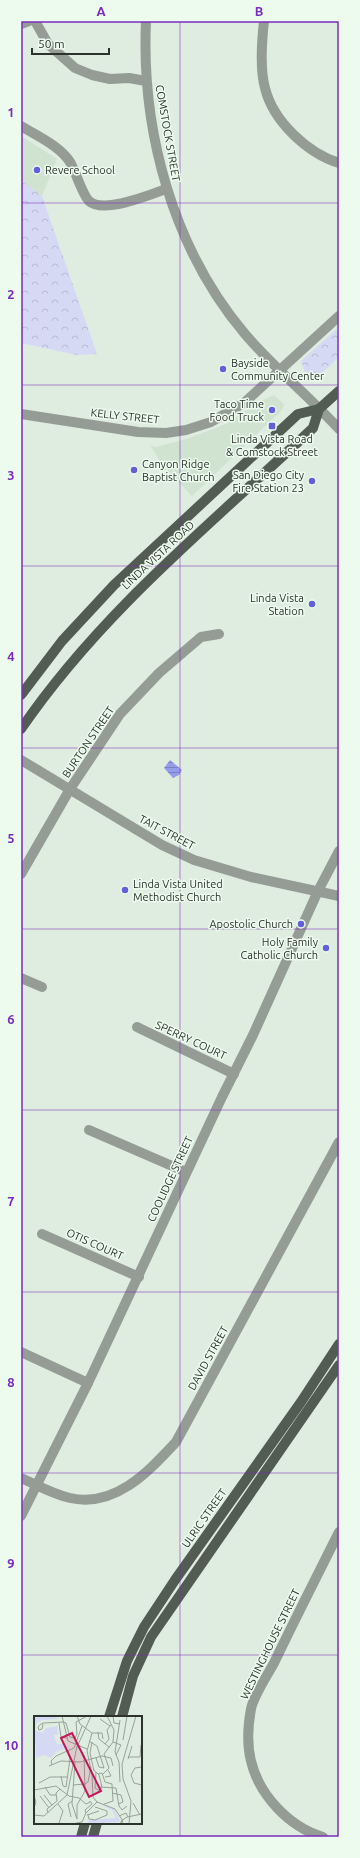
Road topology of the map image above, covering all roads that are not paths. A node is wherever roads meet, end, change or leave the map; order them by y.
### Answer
1 (29, 21) edge
2 (35, 21) edge
3 (146, 21) edge
4 (264, 21) edge
5 (21, 24) edge
6 (146, 81) junction
7 (21, 126) edge
8 (339, 163) edge
9 (166, 189) junction
10 (339, 316) edge
11 (280, 370) junction
12 (339, 391) edge
13 (319, 409) junction
14 (21, 414) edge
15 (339, 429) edge
16 (219, 634) dead end
17 (21, 695) edge
18 (21, 729) edge
19 (21, 760) edge
20 (70, 789) junction
21 (339, 851) edge
22 (21, 874) edge
23 (318, 891) junction
24 (339, 896) edge
25 (21, 978) edge
26 (42, 987) dead end
27 (137, 1027) dead end
28 (234, 1074) junction
29 (89, 1130) dead end
30 (339, 1142) edge
31 (186, 1172) junction
32 (42, 1234) dead end
33 (139, 1277) junction
34 (339, 1344) edge
35 (21, 1352) edge
36 (339, 1366) edge
37 (88, 1384) junction
38 (21, 1478) edge
39 (36, 1485) junction
40 (21, 1516) edge
41 (339, 1532) edge
42 (109, 1716) edge
43 (122, 1716) edge
44 (85, 1824) edge
45 (97, 1824) edge
46 (81, 1837) edge
47 (93, 1837) edge
48 (323, 1837) edge

1 - 5 street
2 - 6 street
3 - 6 street, COMSTOCK STREET
4 - 8 street
6 - 9 street, COMSTOCK STREET
7 - 9 street
9 - 11 street, COMSTOCK STREET
10 - 11 street, KELLY STREET
11 - 13 street, COMSTOCK STREET
11 - 14 street, KELLY STREET
12 - 13 main road, LINDA VISTA ROAD
13 - 15 street, COMSTOCK STREET
13 - 17 main road, LINDA VISTA ROAD
13 - 18 main road, LINDA VISTA ROAD
16 - 20 street, BURTON STREET
19 - 20 street, TAIT STREET
20 - 22 street, BURTON STREET
20 - 23 street, TAIT STREET
21 - 23 street, COOLIDGE STREET
23 - 24 street, TAIT STREET
23 - 28 street, COOLIDGE STREET
25 - 26 street
27 - 28 street, SPERRY COURT
28 - 31 street, COOLIDGE STREET
29 - 31 street
30 - 39 street, DAVID STREET
31 - 33 street, COOLIDGE STREET
32 - 33 street, OTIS COURT
33 - 37 street, COOLIDGE STREET
34 - 42 main road, ULRIC STREET
35 - 37 street
36 - 43 main road
37 - 39 street, COOLIDGE STREET
38 - 39 street, DAVID STREET
39 - 40 street, COOLIDGE STREET
41 - 48 street, WESTINGHOUSE STREET
44 - 46 main road
45 - 47 main road

